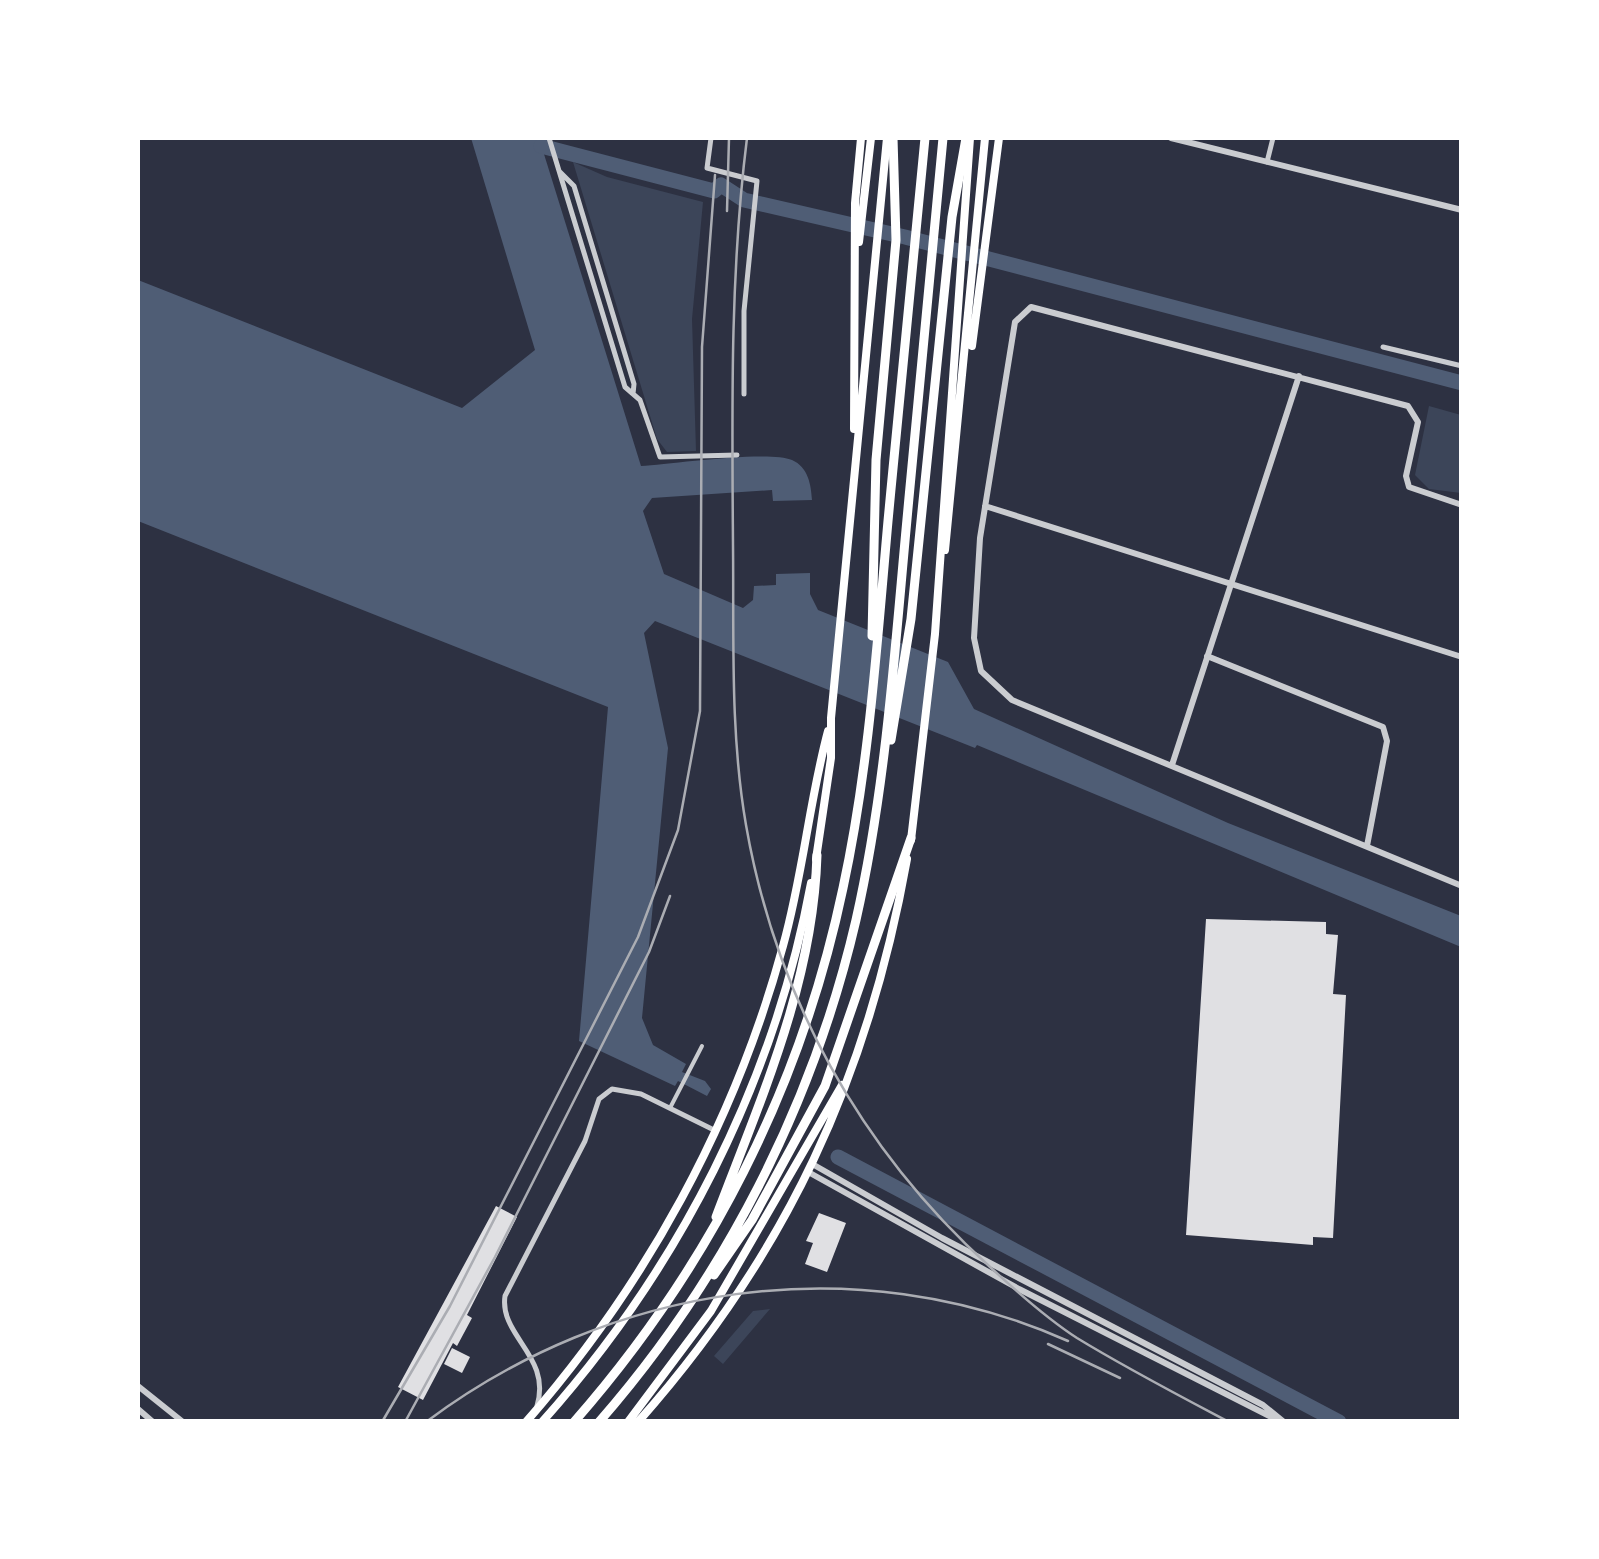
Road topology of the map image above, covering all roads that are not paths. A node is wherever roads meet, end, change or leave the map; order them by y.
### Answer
1 (548, 138) edge
2 (711, 138) edge
3 (860, 138) edge
4 (871, 138) edge
5 (890, 138) edge
6 (925, 138) edge
7 (943, 138) edge
8 (968, 138) edge
9 (986, 138) edge
10 (999, 138) edge
11 (1171, 138) edge
12 (1273, 138) edge
13 (1268, 162) junction
14 (860, 192) junction
15 (1461, 207) edge
16 (1384, 347) dead end
17 (1462, 366) edge
18 (965, 376) junction
19 (1299, 376) junction
20 (744, 394) dead end
21 (737, 455) dead end
22 (855, 474) junction
23 (1462, 505) edge
24 (985, 506) junction
25 (1231, 584) junction
26 (935, 634) junction
27 (1208, 656) junction
28 (1462, 657) edge
29 (872, 694) junction
30 (1172, 765) junction
31 (824, 771) junction
32 (880, 781) junction
33 (911, 838) junction
34 (1367, 846) junction
35 (816, 855) junction
36 (1462, 886) edge
37 (702, 1046) dead end
38 (848, 1077) junction
39 (670, 1108) junction
40 (716, 1131) junction
41 (812, 1169) junction
42 (706, 1243) junction
43 (694, 1298) junction
44 (138, 1386) edge
45 (536, 1409) junction
46 (138, 1410) edge
47 (153, 1422) edge
48 (183, 1422) edge
49 (526, 1422) edge
50 (542, 1422) edge
51 (574, 1422) edge
52 (599, 1422) edge
53 (628, 1422) edge
54 (638, 1422) edge
55 (1284, 1422) edge

1 - 21 street
2 - 20 street
3 - 14 highway
4 - 14 highway
5 - 22 highway
5 - 29 highway
6 - 29 highway
7 - 32 highway
8 - 26 highway
8 - 32 highway
9 - 18 highway
10 - 18 highway
11 - 13 street
12 - 13 street
13 - 15 street
14 - 22 highway
16 - 17 street
18 - 26 highway
19 - 23 street
19 - 24 street
19 - 25 street
22 - 31 highway
24 - 25 street
24 - 30 street
25 - 27 street
25 - 28 street
26 - 33 highway
27 - 30 street
27 - 34 street
29 - 42 highway
30 - 34 street
31 - 35 highway
31 - 40 highway
32 - 43 highway
33 - 38 highway
33 - 43 highway
34 - 36 street
35 - 42 highway
35 - 50 highway
37 - 39 street
38 - 41 highway
38 - 53 highway
39 - 40 street
39 - 45 street
40 - 45 highway
41 - 54 highway
41 - 55 street
42 - 51 highway
43 - 52 highway
44 - 48 street
45 - 49 highway
46 - 47 street

